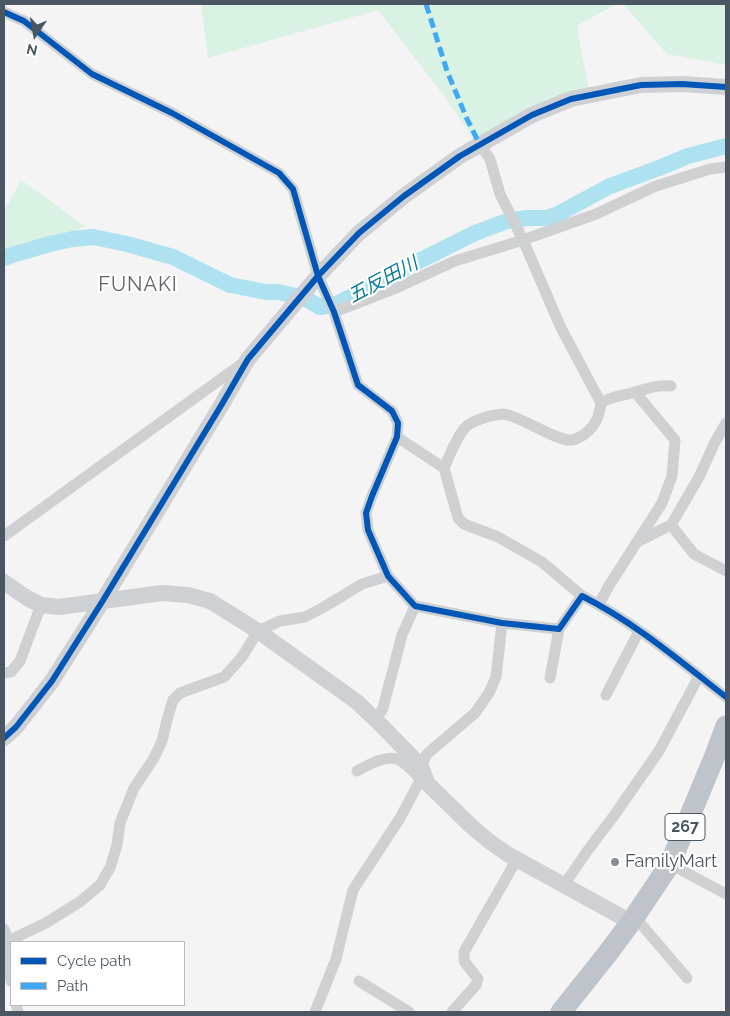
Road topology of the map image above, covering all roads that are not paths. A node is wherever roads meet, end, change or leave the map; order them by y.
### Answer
1 (4, 12) edge
2 (726, 87) edge
3 (480, 145) junction
4 (726, 167) edge
5 (523, 240) junction
6 (318, 276) junction
7 (334, 312) junction
8 (248, 359) junction
9 (671, 386) dead end
10 (635, 392) junction
11 (601, 404) junction
12 (726, 423) edge
13 (397, 437) junction
14 (444, 468) junction
15 (671, 525) junction
16 (4, 536) edge
17 (637, 542) junction
18 (726, 571) edge
19 (388, 576) junction
20 (4, 582) edge
21 (582, 596) junction
22 (102, 602) junction
23 (599, 604) junction
24 (41, 605) junction
25 (415, 606) junction
26 (502, 623) junction
27 (559, 629) junction
28 (258, 631) junction
29 (639, 631) junction
30 (4, 673) edge
31 (699, 676) junction
32 (550, 678) dead end
33 (606, 696) dead end
34 (726, 697) edge
35 (376, 720) junction
36 (726, 727) edge
37 (7, 730) edge
38 (357, 771) dead end
39 (422, 773) junction
40 (517, 860) junction
41 (670, 864) junction
42 (564, 885) junction
43 (726, 894) edge
44 (633, 919) junction
45 (4, 929) edge
46 (8, 941) junction
47 (10, 974) edge
48 (687, 978) dead end
49 (359, 980) dead end
50 (315, 1012) edge
51 (409, 1012) edge
52 (452, 1012) edge
53 (561, 1012) edge

1 - 6 street
2 - 3 street
3 - 5 street
3 - 6 street
4 - 5 street
5 - 7 street
5 - 11 street
6 - 7 street
6 - 8 street
7 - 13 street
8 - 16 street
8 - 22 street
9 - 10 street
10 - 11 street
10 - 17 street
11 - 14 street
12 - 15 street
13 - 14 street
13 - 19 street
14 - 21 street
15 - 17 street
15 - 18 street
17 - 23 street
19 - 25 street
19 - 28 street
20 - 24 street
21 - 23 street
21 - 27 street
22 - 24 street
22 - 28 street
22 - 37 street
23 - 29 street
24 - 30 street
25 - 26 street
25 - 35 street
26 - 27 street
26 - 39 street
27 - 32 street
28 - 35 street
28 - 46 street
29 - 31 street
29 - 33 street
31 - 34 street
31 - 42 street
35 - 39 street
36 - 41 highway, 267
38 - 39 street
39 - 40 street
39 - 50 street
40 - 42 street
40 - 52 street
41 - 43 street
41 - 44 highway, 267
42 - 44 street
44 - 48 street
44 - 53 highway, 267
45 - 46 street
46 - 47 street
49 - 51 street

